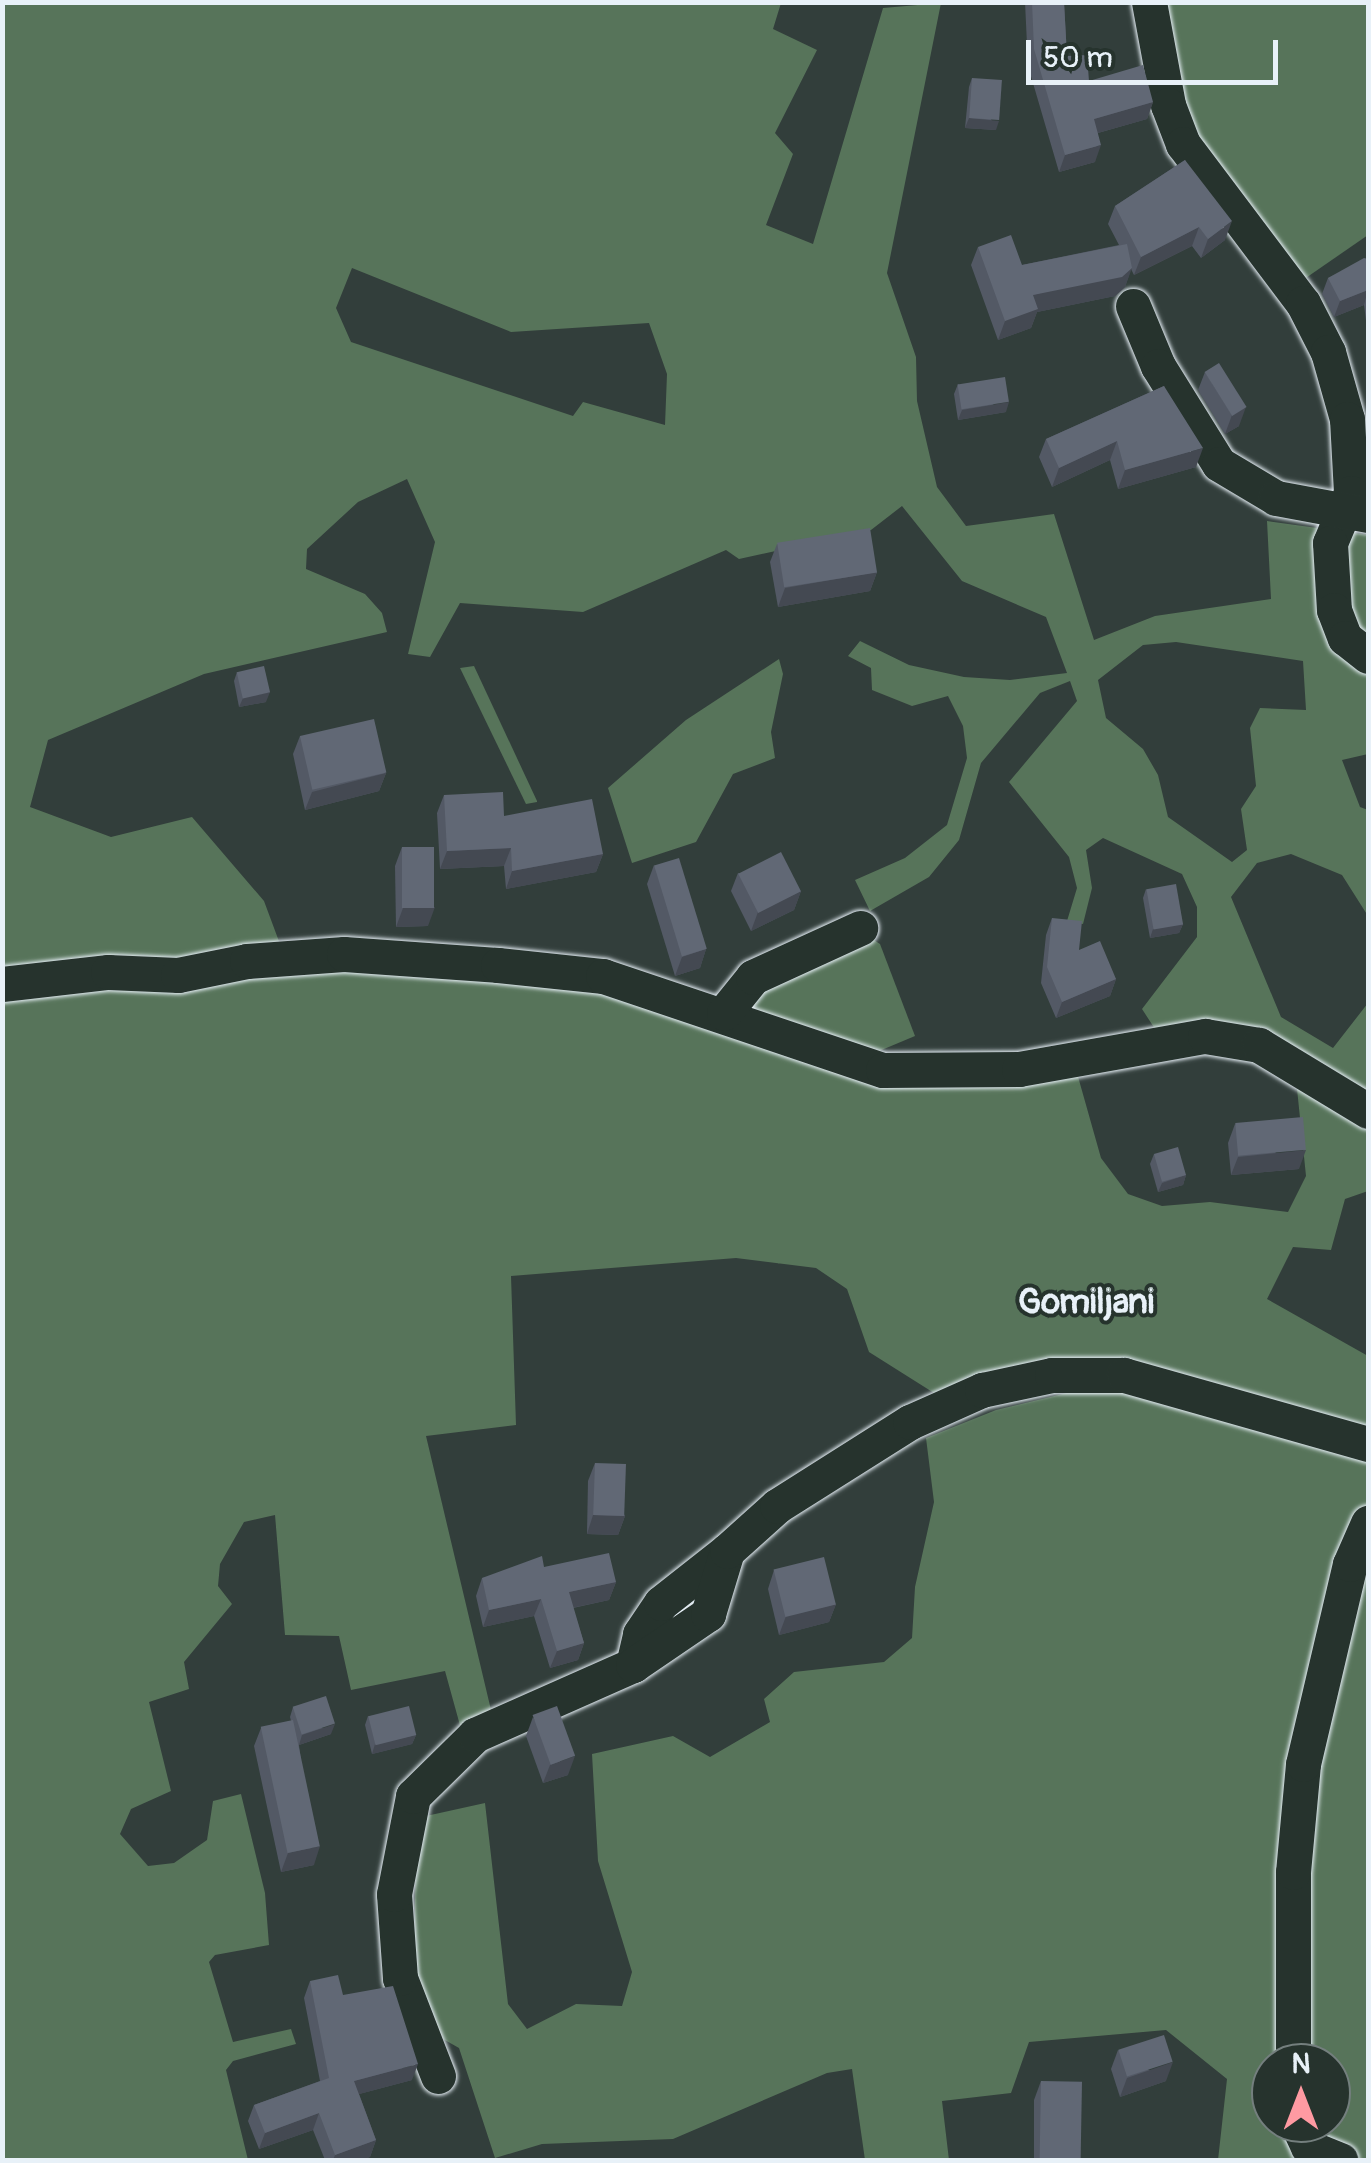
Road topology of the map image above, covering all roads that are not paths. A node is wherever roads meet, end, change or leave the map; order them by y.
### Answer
1 (1150, 2) edge
2 (1133, 306) dead end
3 (1357, 512) edge
4 (1368, 656) edge
5 (860, 928) dead end
6 (2, 984) edge
7 (724, 1012) junction
8 (1368, 1111) edge
9 (1368, 1444) edge
10 (1368, 1524) edge
11 (1293, 2043) edge
12 (438, 2076) dead end
13 (1298, 2144) edge
14 (1341, 2160) edge

1 - 3 street
2 - 3 street
3 - 4 street
5 - 7 street
6 - 7 street
7 - 8 street
9 - 12 street
10 - 11 street
13 - 14 street

